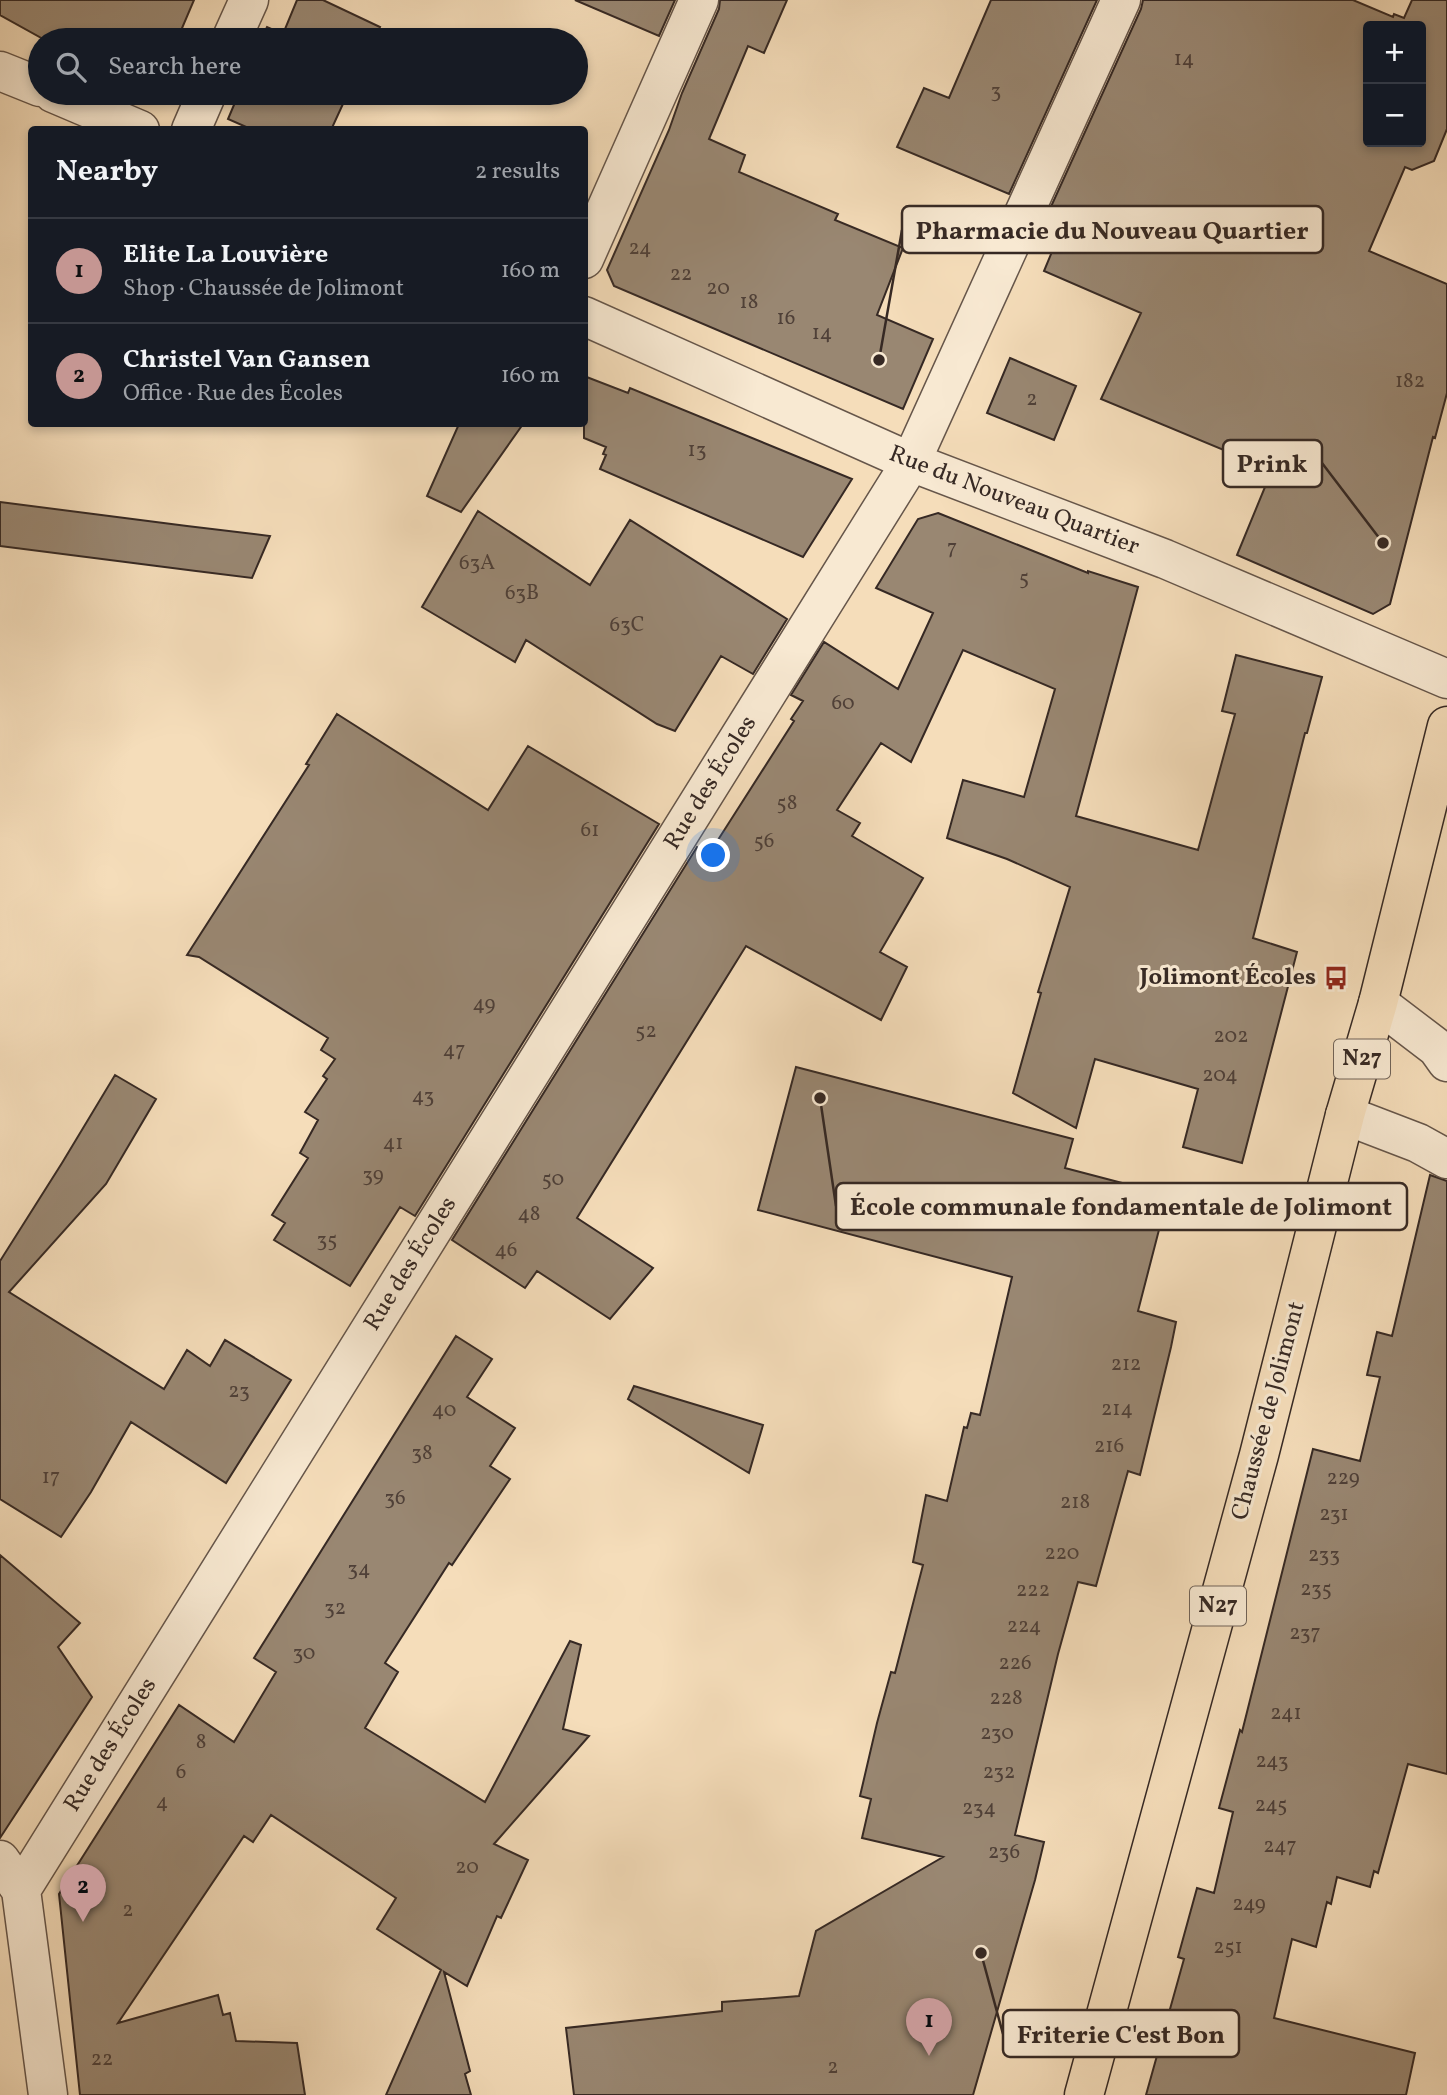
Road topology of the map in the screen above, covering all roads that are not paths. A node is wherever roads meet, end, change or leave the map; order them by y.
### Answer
1 (249, 0) edge
2 (699, 0) edge
3 (1121, 0) edge
4 (236, 28) edge
5 (0, 71) edge
6 (28, 83) edge
7 (81, 105) edge
8 (202, 105) edge
9 (131, 126) edge
10 (193, 126) edge
11 (588, 251) edge
12 (588, 318) edge
13 (911, 462) junction
14 (1447, 678) edge
15 (1447, 726) edge
16 (1378, 1003) junction
17 (1447, 1062) edge
18 (1345, 1115) junction
19 (1447, 1159) edge
20 (10, 1875) edge
21 (48, 2095) edge
22 (1084, 2095) edge

1 - 4 street
2 - 11 street
3 - 13 street, Rue des Écoles
5 - 6 street
7 - 9 street
8 - 10 street
12 - 13 street, Rue du Nouveau Quartier
13 - 14 street, Rue du Nouveau Quartier
13 - 20 street, Rue des Écoles
15 - 16 main road, Chaussée de Jolimont / N27
16 - 17 street
16 - 18 main road, Chaussée de Jolimont / N27
18 - 19 street
18 - 22 main road, Chaussée de Jolimont / N27
20 - 21 street, Rue des Écoles

